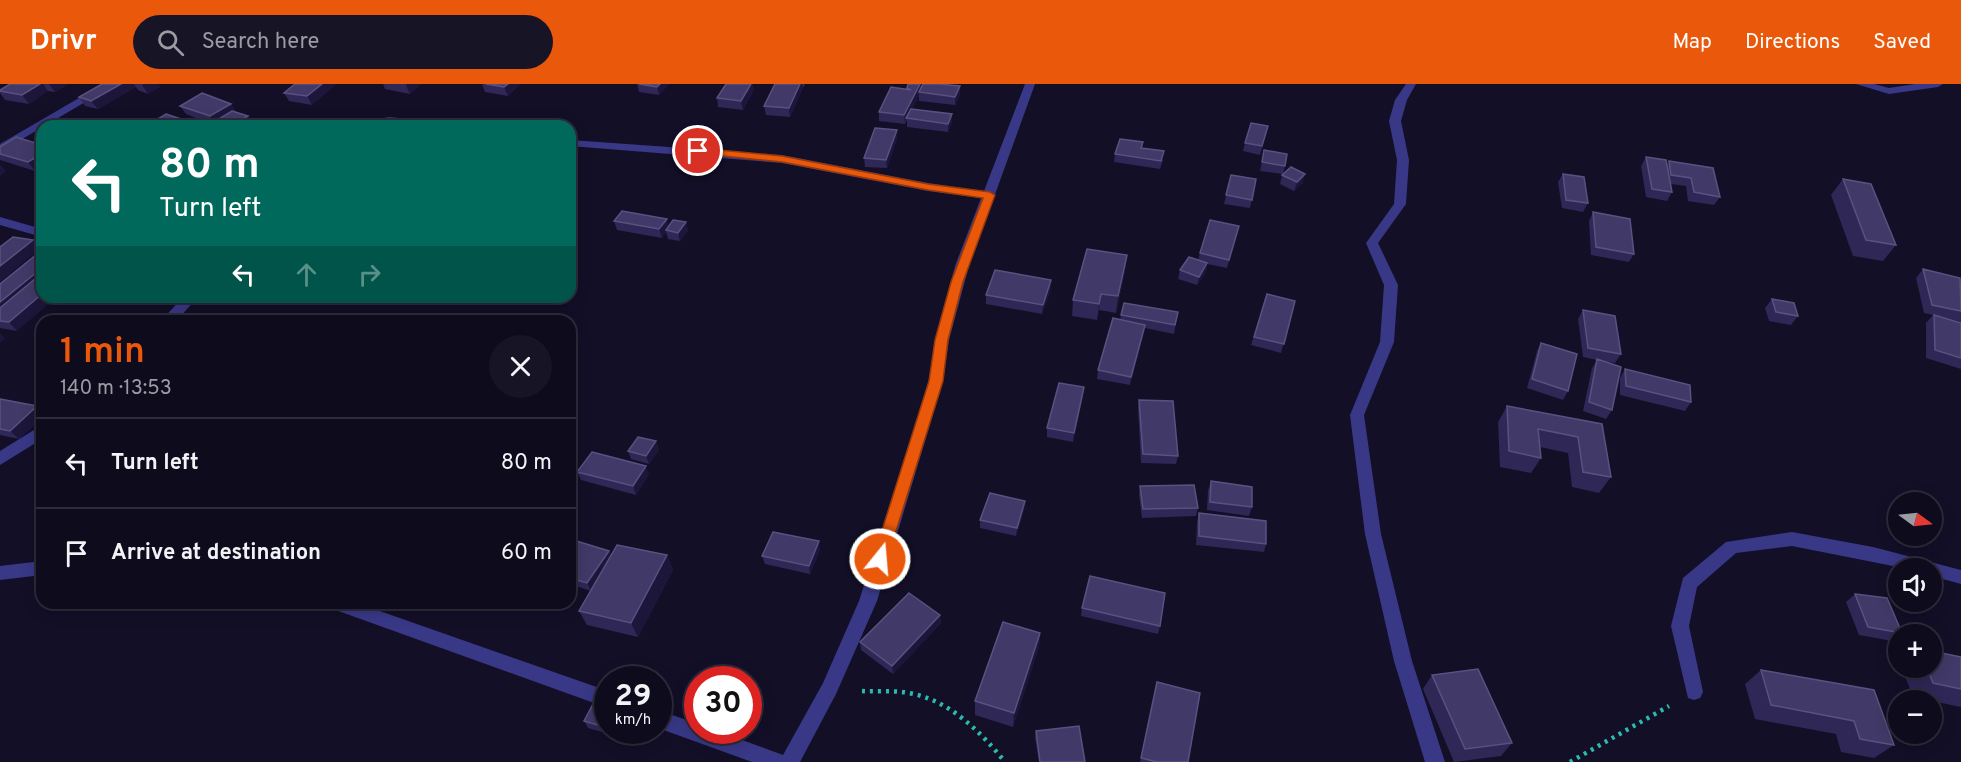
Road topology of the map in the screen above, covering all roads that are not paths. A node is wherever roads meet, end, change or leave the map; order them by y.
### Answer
1 (111, 84) edge
2 (1030, 84) edge
3 (1411, 84) edge
4 (1861, 84) edge
5 (1938, 84) edge
6 (50, 120) edge
7 (376, 120) edge
8 (405, 120) edge
9 (36, 128) edge
10 (576, 143) edge
11 (0, 149) edge
12 (990, 195) junction
13 (0, 221) edge
14 (36, 231) edge
15 (184, 303) edge
16 (174, 315) edge
17 (36, 435) edge
18 (0, 459) edge
19 (1888, 558) edge
20 (36, 569) edge
21 (1942, 572) edge
22 (0, 573) edge
23 (1961, 577) edge
24 (353, 609) edge
25 (1694, 692) road end
26 (594, 695) edge
27 (672, 724) edge
28 (777, 762) edge
29 (790, 762) edge
30 (1435, 762) edge

1 - 6 street
2 - 12 street
3 - 30 street
4 - 5 street
7 - 8 street
9 - 11 street
10 - 12 street
12 - 29 street
13 - 14 street
15 - 16 street
17 - 18 street
19 - 25 street
20 - 22 street
21 - 23 street
24 - 26 street
27 - 28 street

